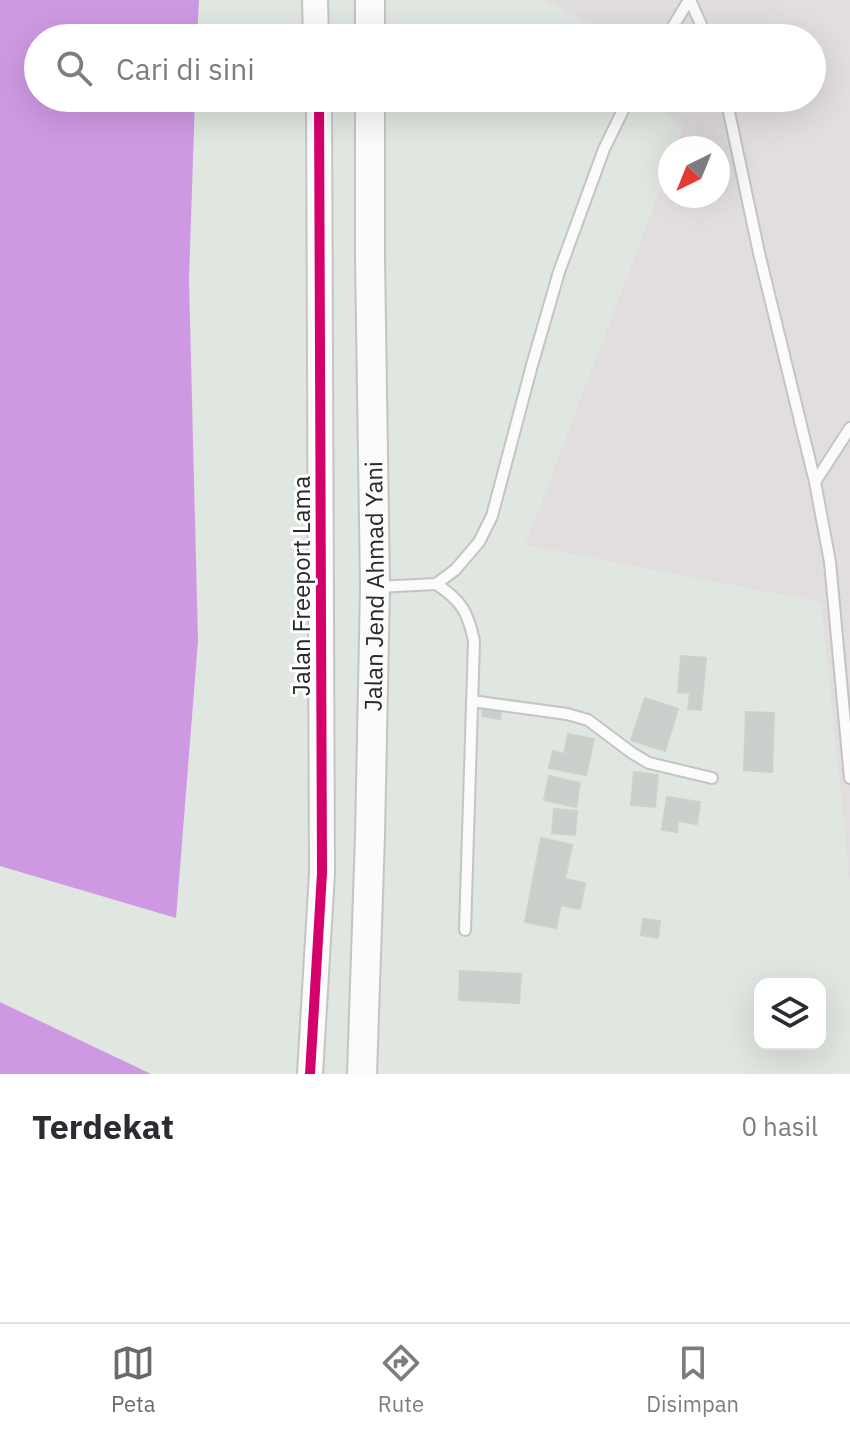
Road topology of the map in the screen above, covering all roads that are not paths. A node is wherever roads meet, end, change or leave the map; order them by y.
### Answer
1 (315, 0) edge
2 (370, 0) edge
3 (689, 0) edge
4 (316, 24) edge
5 (370, 24) edge
6 (674, 24) edge
7 (700, 24) edge
8 (319, 112) edge
9 (370, 112) edge
10 (622, 112) edge
11 (729, 112) edge
12 (850, 428) edge
13 (815, 482) junction
14 (436, 584) junction
15 (375, 587) junction
16 (472, 701) junction
17 (712, 778) dead end
18 (850, 778) edge
19 (465, 930) dead end
20 (310, 1074) edge
21 (362, 1074) edge

1 - 4 street
2 - 5 main road
3 - 6 lane
3 - 7 lane
8 - 20 street, Jalan Freeport Lama
9 - 15 main road, Jalan Jend Ahmad Yani
10 - 14 lane
11 - 13 lane
12 - 13 lane
13 - 18 lane
14 - 15 lane
14 - 16 lane
15 - 21 main road, Jalan Jend Ahmad Yani
16 - 17 lane
16 - 19 lane

